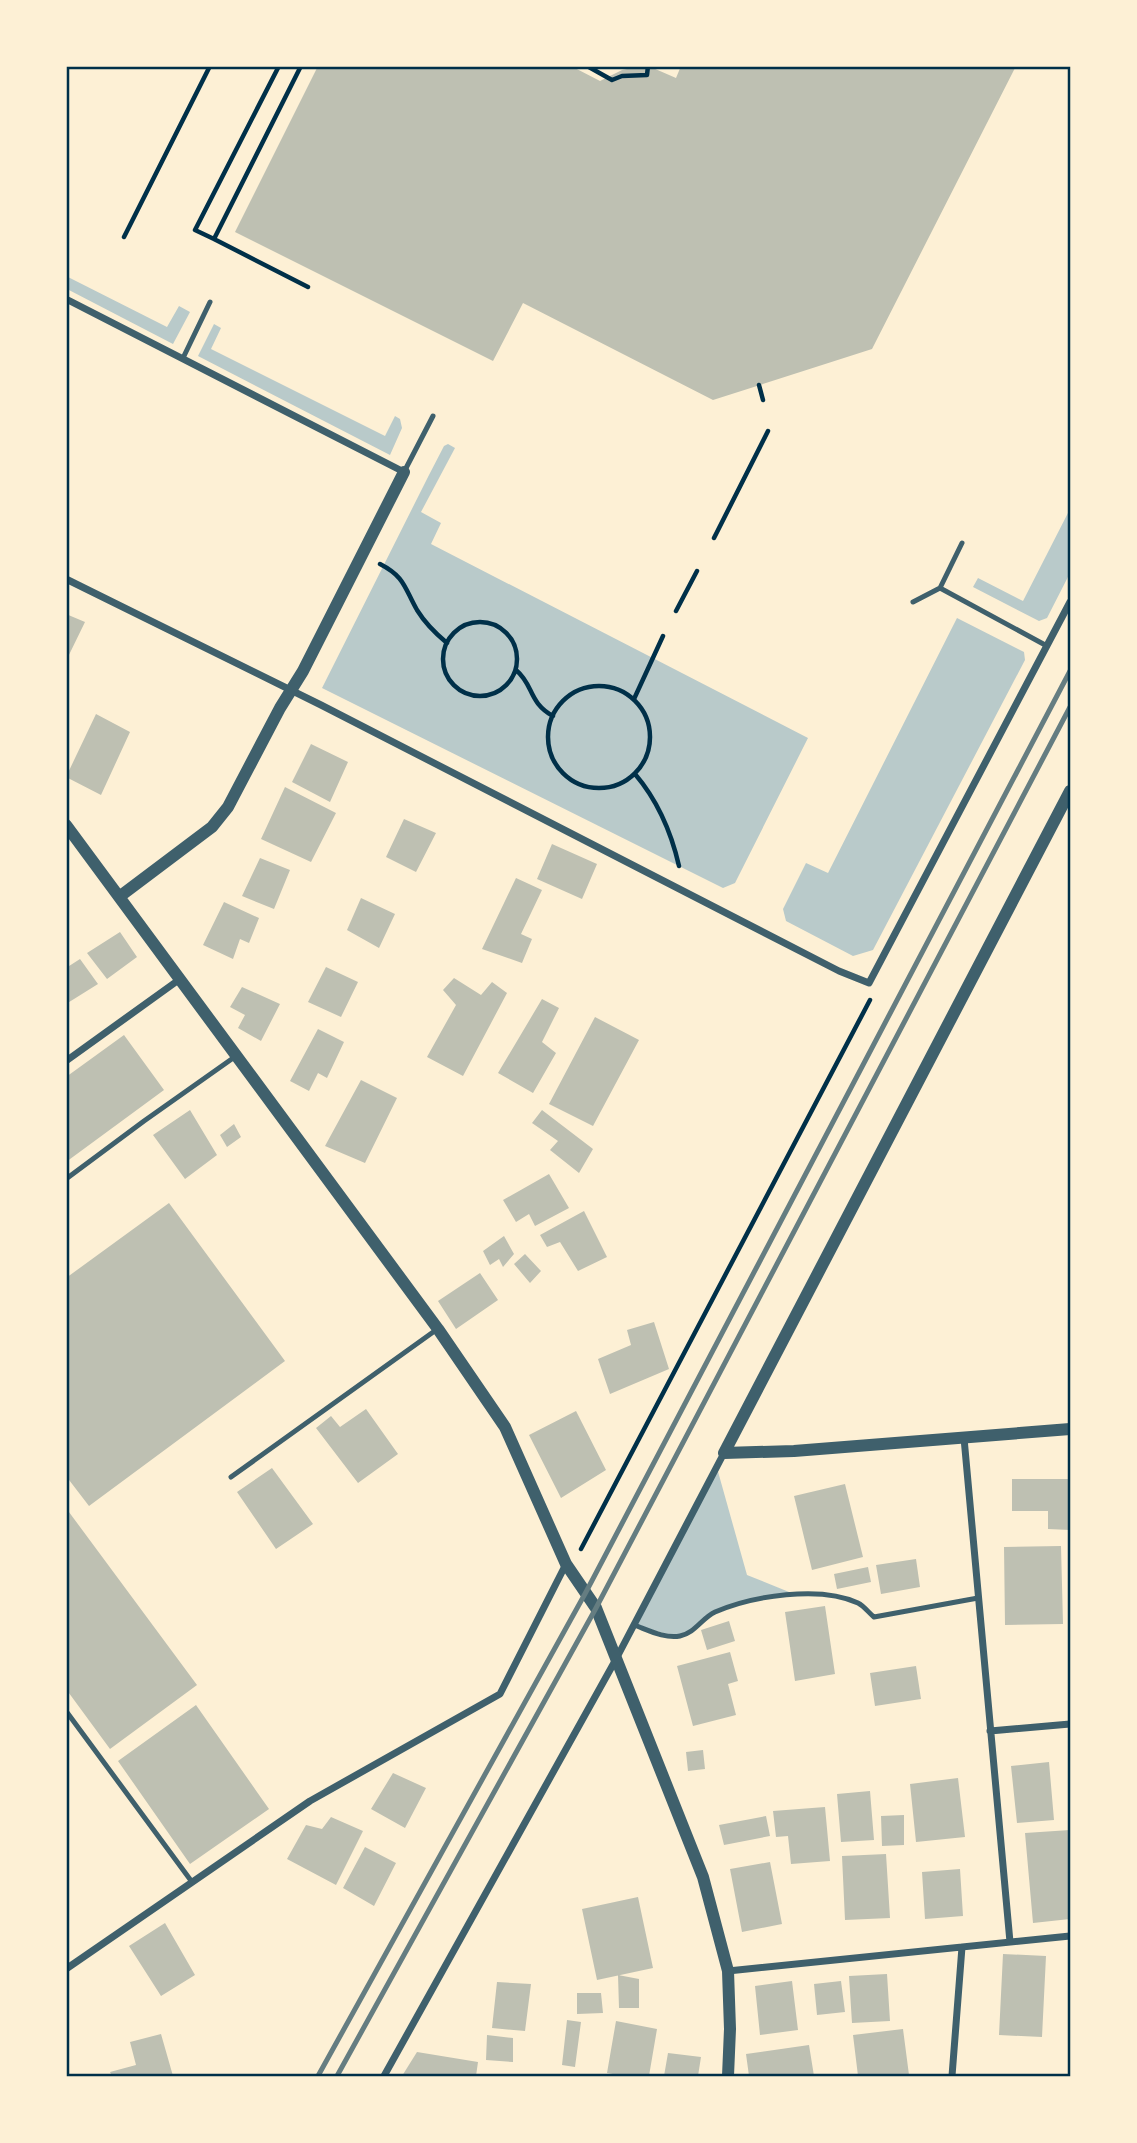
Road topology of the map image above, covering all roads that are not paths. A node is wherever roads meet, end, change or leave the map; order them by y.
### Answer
1 (66, 299) edge
2 (210, 302) dead end
3 (183, 358) junction
4 (433, 416) dead end
5 (404, 471) junction
6 (962, 543) dead end
7 (66, 579) edge
8 (940, 587) junction
9 (913, 602) dead end
10 (1070, 602) edge
11 (1047, 646) junction
12 (291, 691) junction
13 (1070, 791) edge
14 (66, 825) edge
15 (119, 897) junction
16 (180, 979) junction
17 (236, 1056) junction
18 (66, 1061) edge
19 (66, 1179) edge
20 (438, 1329) junction
21 (1070, 1429) edge
22 (964, 1437) junction
23 (724, 1453) junction
24 (231, 1477) dead end
25 (566, 1564) junction
26 (978, 1598) junction
27 (634, 1625) junction
28 (615, 1661) junction
29 (66, 1712) edge
30 (1070, 1724) edge
31 (990, 1731) junction
32 (192, 1882) junction
33 (1070, 1936) edge
34 (1010, 1942) junction
35 (962, 1947) junction
36 (66, 1969) edge
37 (728, 1971) junction
38 (384, 2077) edge
39 (728, 2077) edge
40 (953, 2077) edge

1 - 3 street
2 - 3 lane
3 - 5 street
4 - 5 lane
5 - 12 street
6 - 8 lane
7 - 12 street
8 - 9 lane
8 - 11 lane
10 - 11 street
11 - 12 street
12 - 15 street
13 - 23 street
14 - 15 street
15 - 16 street
16 - 17 street
16 - 18 street
17 - 19 lane
17 - 20 street
20 - 24 lane
20 - 25 street
21 - 22 street
22 - 23 street
22 - 26 street
23 - 27 street
25 - 28 street
25 - 32 street
26 - 27 lane
26 - 31 street
27 - 28 street
28 - 37 street
28 - 38 street
29 - 32 lane
30 - 31 street
31 - 34 street
32 - 36 street
33 - 34 street
34 - 35 street
35 - 37 street
35 - 40 street
37 - 39 street

